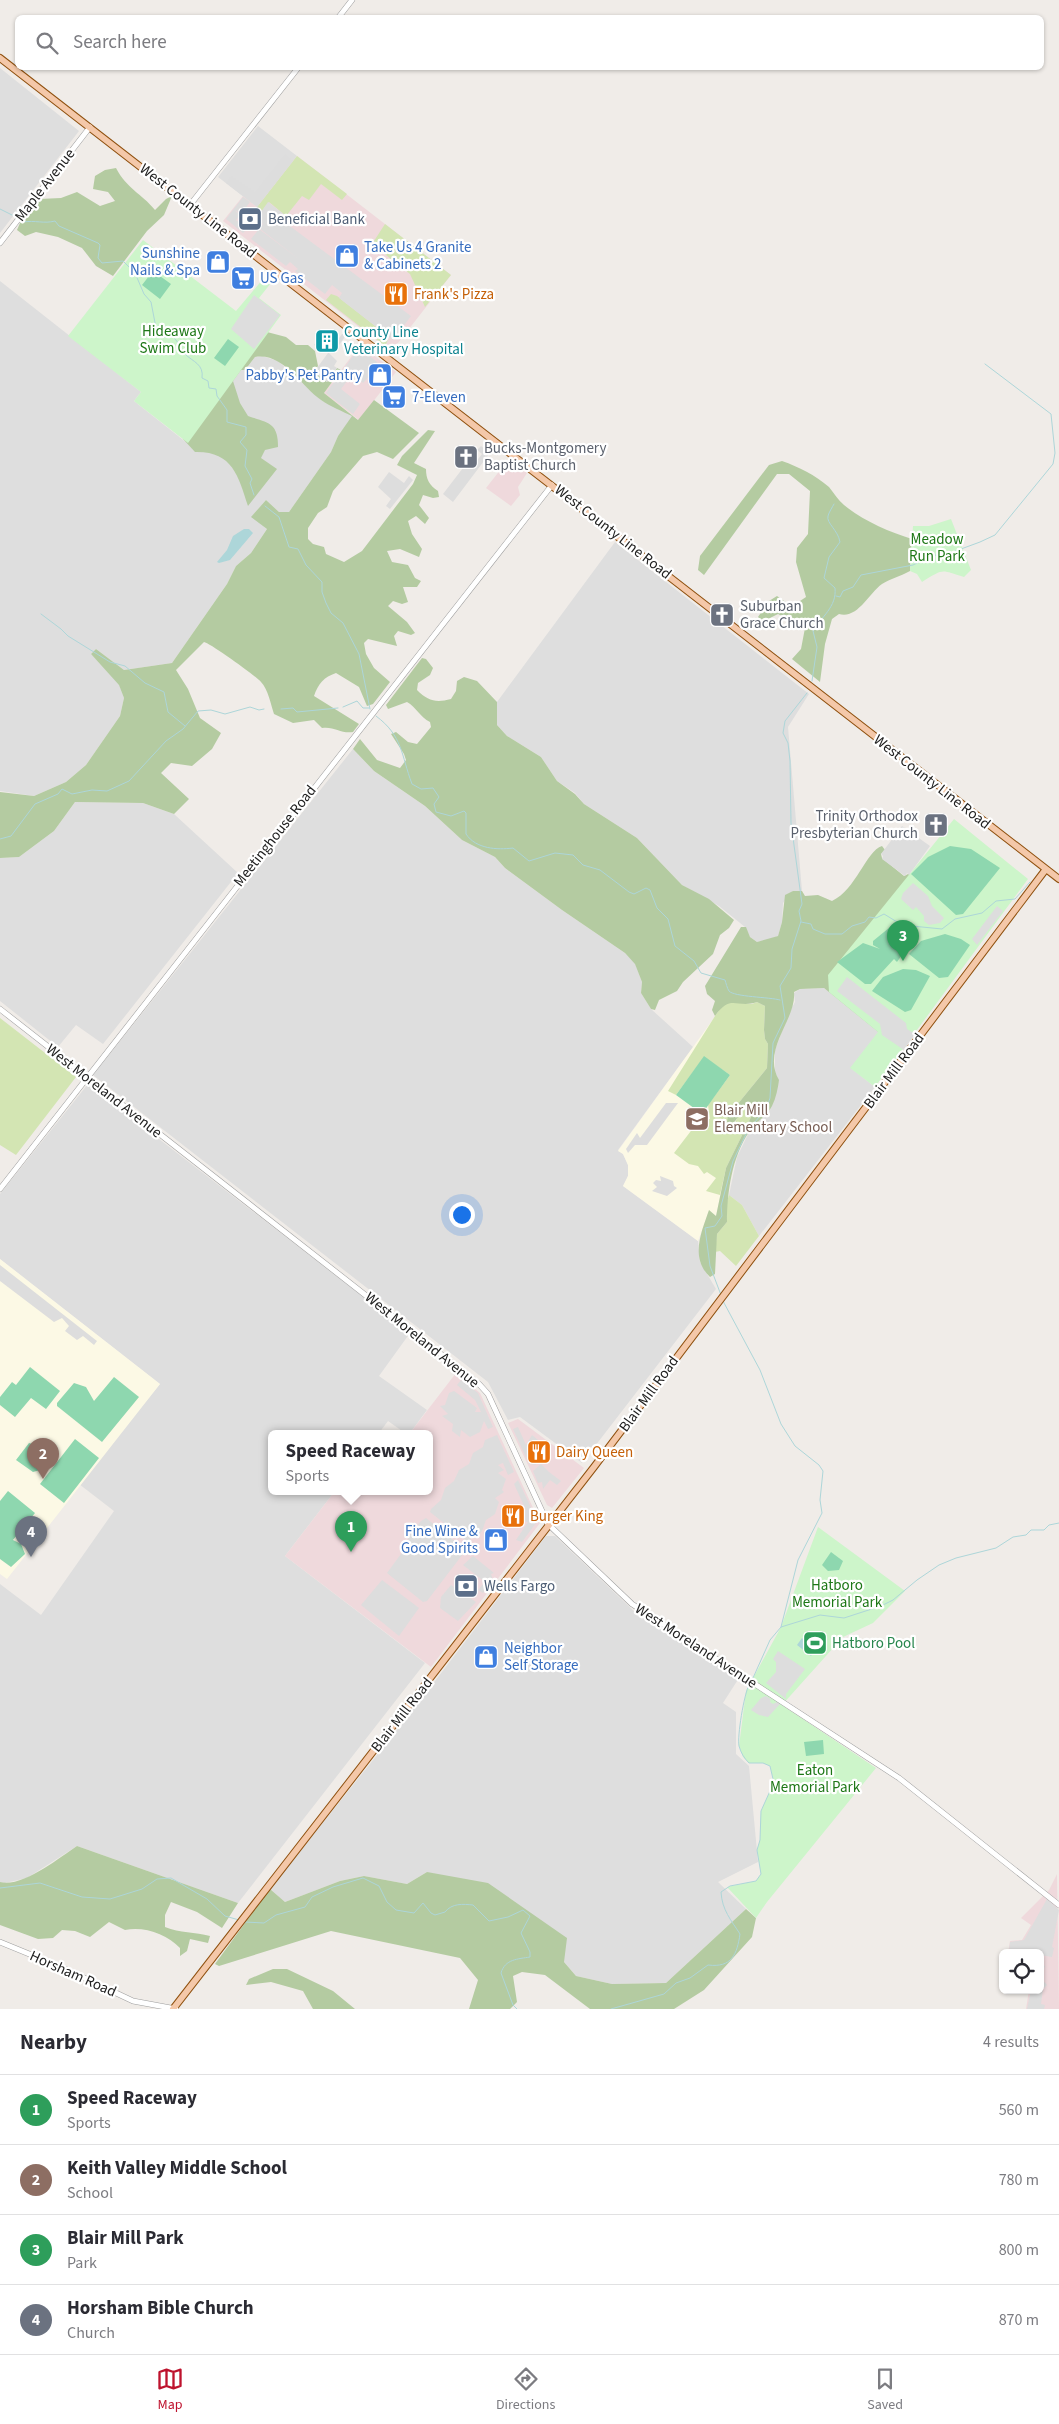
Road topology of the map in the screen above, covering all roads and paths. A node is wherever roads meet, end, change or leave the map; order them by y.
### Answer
1 (352, 0) edge
2 (340, 15) edge
3 (0, 58) edge
4 (15, 70) edge
5 (16, 70) edge
6 (296, 70) edge
7 (90, 127) junction
8 (190, 205) junction
9 (0, 244) edge
10 (552, 485) junction
11 (1046, 869) junction
12 (1059, 879) edge
13 (0, 1009) edge
14 (86, 1077) junction
15 (0, 1189) edge
16 (548, 1524) junction
17 (1059, 1904) edge
18 (0, 1942) edge
19 (173, 2009) edge
20 (176, 2009) edge

1 - 2 street
3 - 4 main road, West County Line Road
5 - 7 main road, West County Line Road
6 - 8 street
7 - 8 main road, West County Line Road
7 - 9 street, Maple Avenue
8 - 10 main road, West County Line Road
10 - 11 main road, West County Line Road
10 - 14 street, Meetinghouse Road
11 - 12 main road, West County Line Road
11 - 16 main road, Blair Mill Road
13 - 14 street, West Moreland Avenue
14 - 15 street, Meetinghouse Road
14 - 16 street, West Moreland Avenue
16 - 17 street, West Moreland Avenue
16 - 19 main road, Blair Mill Road
18 - 19 street, Horsham Road
19 - 20 street, Horsham Road

